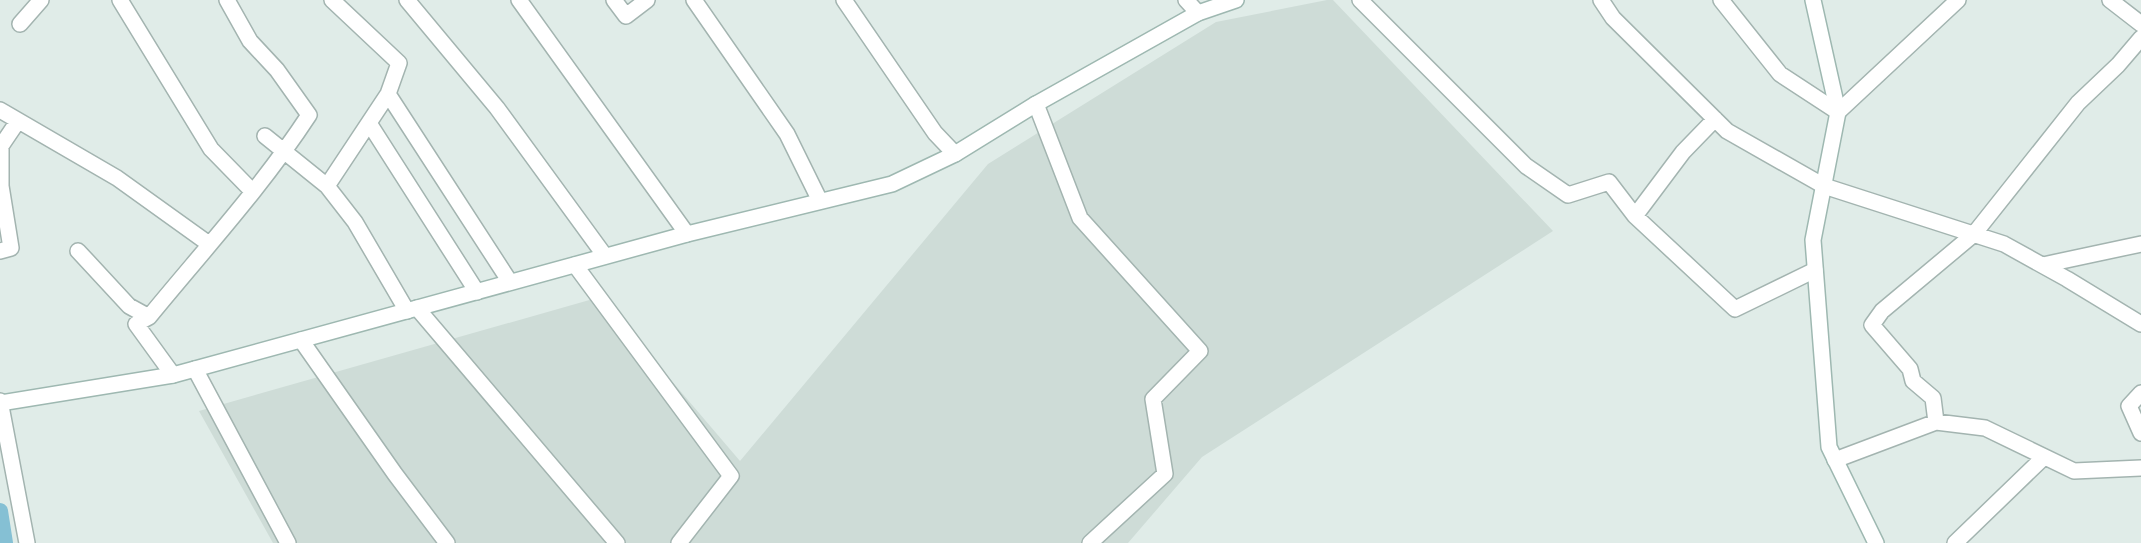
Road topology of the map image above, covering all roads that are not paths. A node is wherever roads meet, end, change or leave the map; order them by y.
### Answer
1 (41, 0) edge
2 (120, 0) edge
3 (227, 0) edge
4 (332, 0) edge
5 (407, 0) edge
6 (519, 0) edge
7 (614, 0) edge
8 (647, 0) edge
9 (694, 0) edge
10 (844, 0) edge
11 (1186, 0) edge
12 (1236, 0) edge
13 (1360, 0) edge
14 (1601, 0) edge
15 (1721, 0) edge
16 (1813, 0) edge
17 (1958, 0) edge
18 (2110, 0) edge
19 (1198, 13) junction
20 (20, 24) dead end
21 (2141, 24) edge
22 (2141, 38) edge
23 (388, 94) junction
24 (1036, 104) junction
25 (0, 110) edge
26 (1838, 112) junction
27 (1715, 119) junction
28 (18, 121) junction
29 (368, 123) junction
30 (265, 136) dead end
31 (285, 151) junction
32 (955, 154) junction
33 (327, 186) junction
34 (1824, 186) junction
35 (252, 191) junction
36 (820, 201) junction
37 (1635, 216) junction
38 (687, 234) junction
39 (1974, 234) junction
40 (209, 244) junction
41 (2141, 244) edge
42 (0, 251) edge
43 (78, 251) dead end
44 (605, 256) junction
45 (575, 265) junction
46 (2043, 266) junction
47 (1815, 270) junction
48 (510, 282) junction
49 (476, 292) junction
50 (412, 309) junction
51 (149, 317) junction
52 (2141, 324) edge
53 (301, 340) junction
54 (195, 369) junction
55 (173, 375) junction
56 (2141, 393) edge
57 (0, 402) edge
58 (1936, 422) junction
59 (2141, 433) edge
60 (2044, 457) junction
61 (1835, 460) junction
62 (2141, 468) edge
63 (608, 540) edge
64 (27, 543) edge
65 (288, 543) edge
66 (447, 543) edge
67 (679, 543) edge
68 (1090, 543) edge
69 (1876, 543) edge
70 (1955, 543) edge

1 - 20 street
2 - 35 street
3 - 31 street
4 - 23 street
5 - 44 street
6 - 38 street
7 - 8 street
9 - 36 street
10 - 32 street
11 - 19 street
12 - 19 street
13 - 37 street
14 - 27 street
15 - 26 street
16 - 26 street
17 - 26 street
18 - 21 street
19 - 24 street
22 - 39 street
23 - 29 street
23 - 48 street
24 - 32 street
24 - 68 street
25 - 28 street
26 - 34 street
27 - 34 street
27 - 37 street
28 - 40 street
28 - 42 street
29 - 33 street
29 - 49 street
30 - 31 street
31 - 33 street
31 - 35 street
32 - 36 street
33 - 50 street
34 - 39 street
34 - 47 street
35 - 40 street
36 - 38 street
37 - 47 street
38 - 44 street
39 - 46 street
39 - 58 street
40 - 51 street
41 - 46 street
43 - 51 street
44 - 45 street
45 - 48 street
45 - 67 street
46 - 52 street
47 - 61 street
48 - 49 street
49 - 50 street
50 - 53 street
50 - 63 street
51 - 55 street
53 - 54 street
53 - 66 street
54 - 55 street
54 - 65 street
55 - 57 street
56 - 59 street
57 - 64 street
58 - 60 street
58 - 61 street
60 - 62 street
60 - 70 street
61 - 69 street

